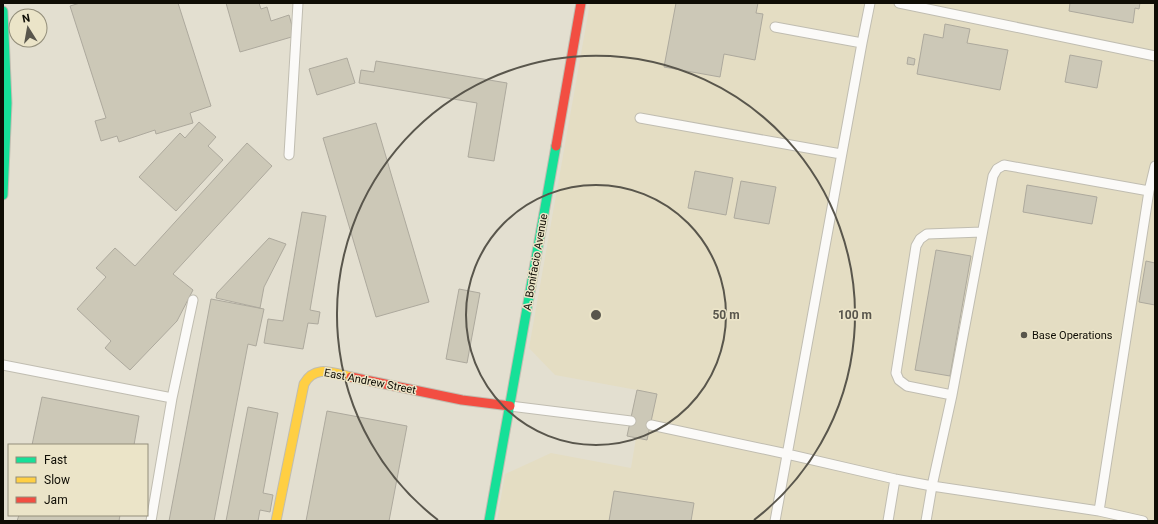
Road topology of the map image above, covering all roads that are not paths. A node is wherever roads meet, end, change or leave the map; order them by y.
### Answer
1 (298, 3) edge
2 (582, 3) edge
3 (870, 3) edge
4 (899, 3) edge
5 (3, 11) edge
6 (775, 27) dead end
7 (862, 43) junction
8 (1155, 56) edge
9 (640, 118) dead end
10 (842, 154) junction
11 (289, 155) dead end
12 (1155, 166) edge
13 (1150, 191) junction
14 (3, 195) edge
15 (982, 232) junction
16 (193, 300) dead end
17 (3, 365) edge
18 (952, 396) junction
19 (172, 398) junction
20 (510, 406) junction
21 (631, 421) dead end
22 (651, 425) dead end
23 (787, 454) junction
24 (895, 479) junction
25 (932, 486) junction
26 (1099, 512) junction
27 (151, 521) edge
28 (276, 521) edge
29 (489, 521) edge
30 (775, 521) edge
31 (888, 521) edge
32 (926, 521) edge
33 (1143, 521) edge

1 - 11 lane
2 - 20 street, A. Bonifacio Avenue
3 - 7 lane
4 - 8 lane
5 - 14 street
6 - 7 lane
7 - 10 lane
9 - 10 lane
10 - 23 lane
12 - 13 lane
13 - 15 lane
13 - 26 lane
15 - 18 lane
15 - 18 lane
16 - 19 lane
17 - 19 lane
18 - 25 lane
19 - 27 lane
20 - 21 lane
20 - 28 street, East Andrew Street
20 - 29 street, A. Bonifacio Avenue
22 - 23 lane
23 - 24 lane
23 - 30 lane
24 - 25 lane
24 - 31 lane
25 - 26 lane
25 - 32 lane
26 - 33 lane

